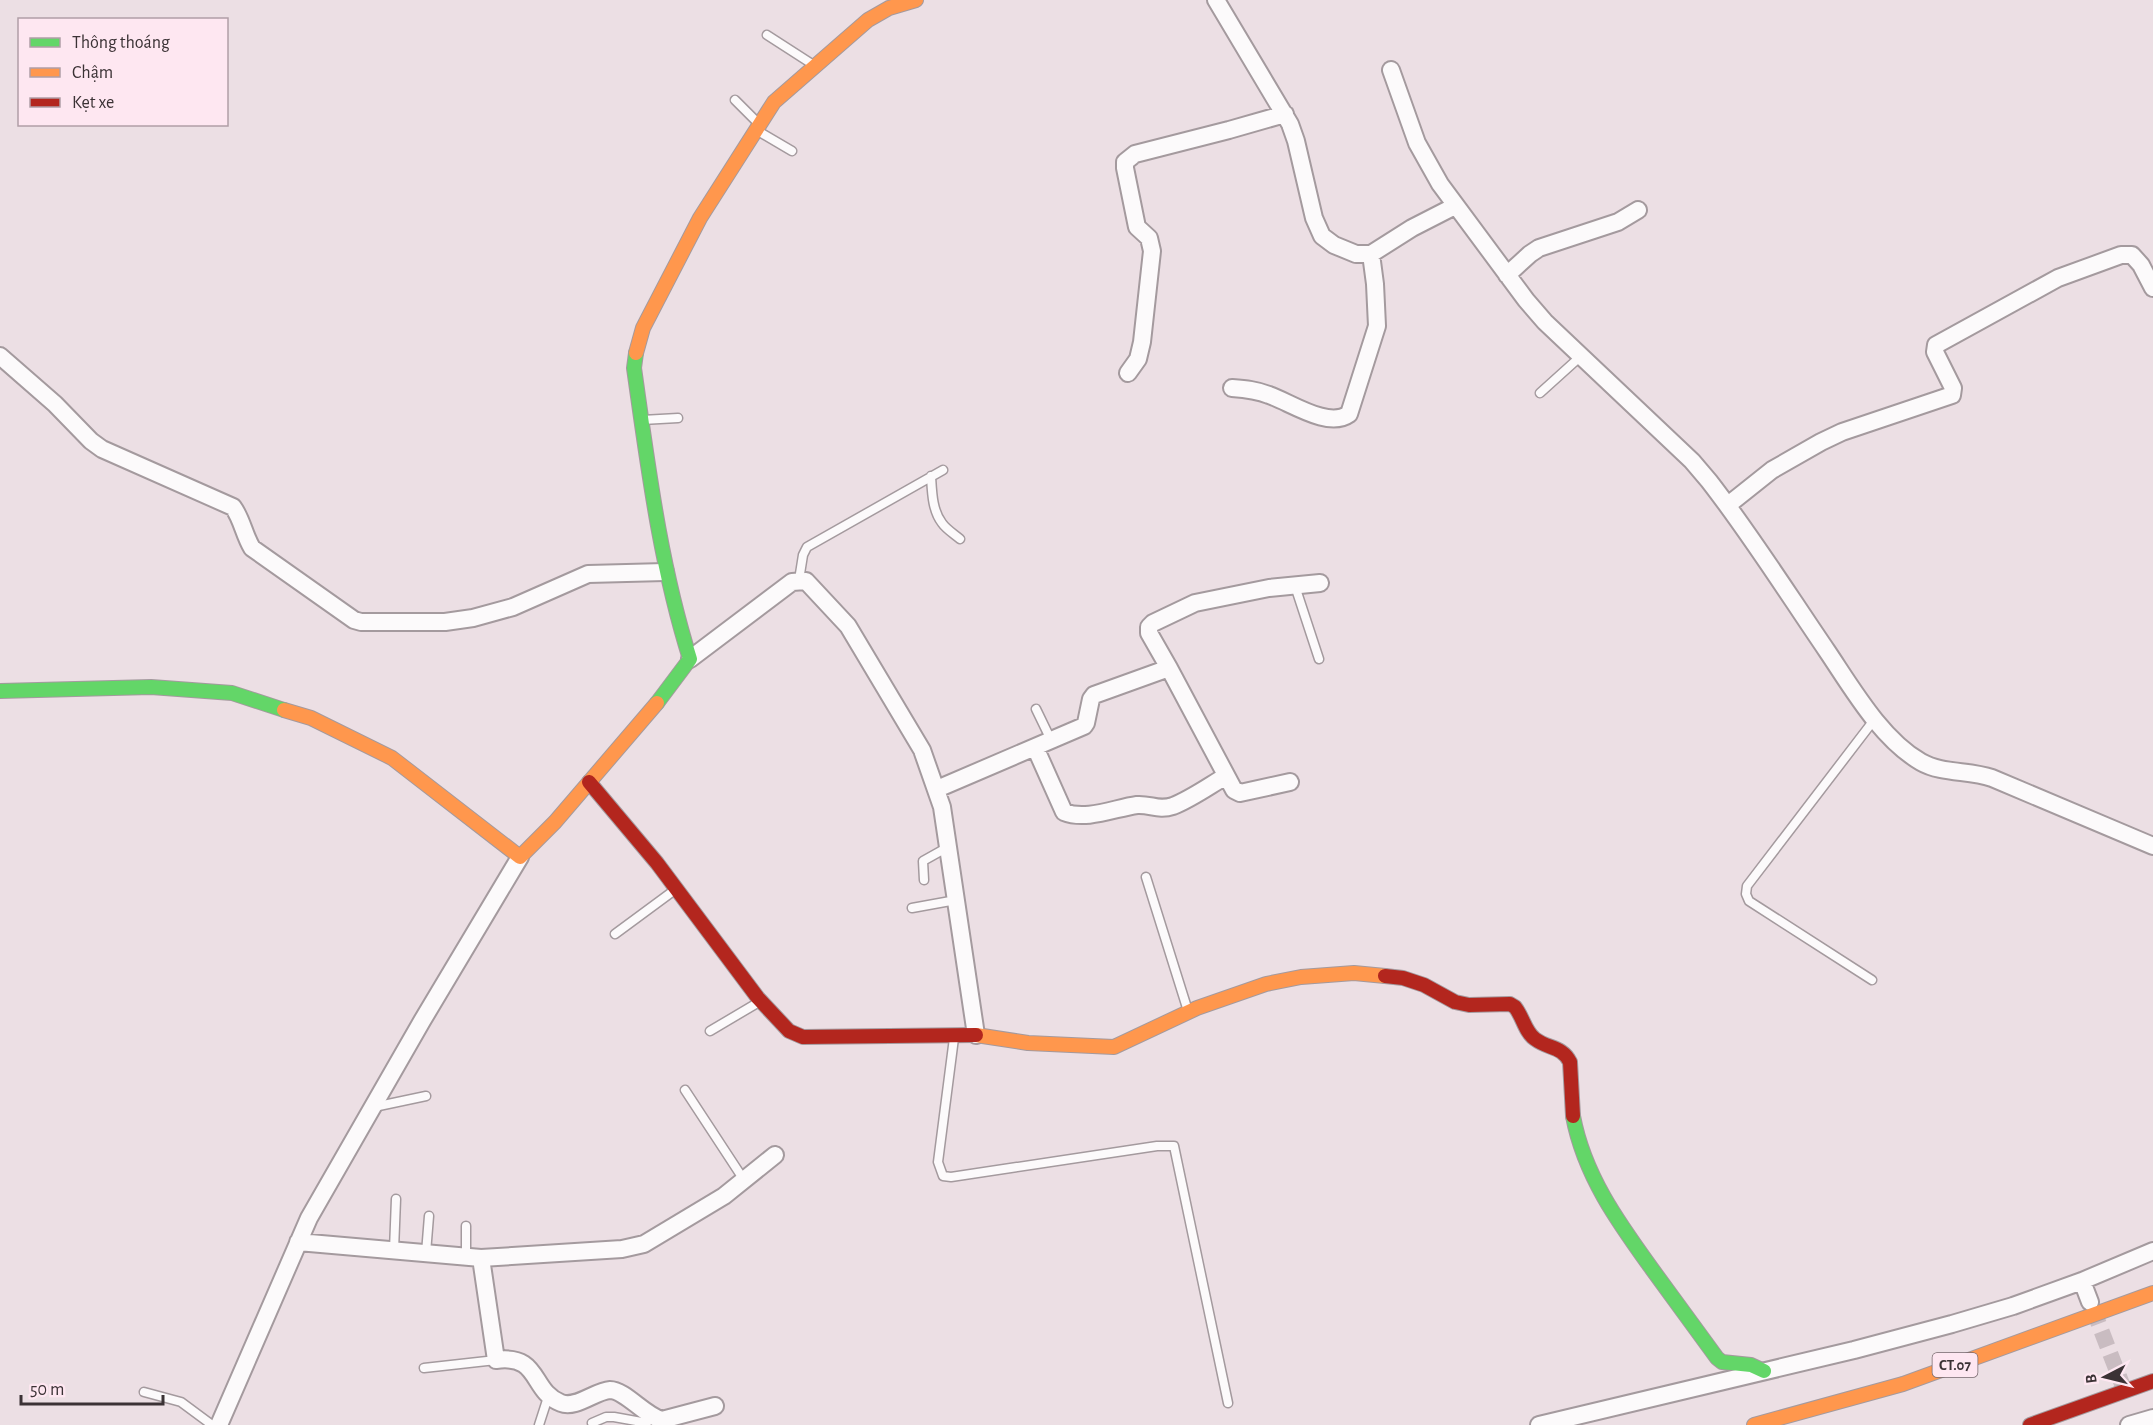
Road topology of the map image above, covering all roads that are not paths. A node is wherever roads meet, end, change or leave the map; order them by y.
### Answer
1 (916, 0) edge
2 (1216, 0) edge
3 (767, 35) dead end
4 (815, 66) junction
5 (1391, 70) dead end
6 (735, 100) dead end
7 (1285, 114) junction
8 (758, 127) junction
9 (792, 151) dead end
10 (1455, 206) junction
11 (1638, 210) dead end
12 (1371, 254) junction
13 (2147, 262) edge
14 (1507, 275) junction
15 (2153, 288) edge
16 (0, 356) edge
17 (1581, 356) junction
18 (1128, 373) dead end
19 (1232, 388) dead end
20 (1540, 393) dead end
21 (678, 418) dead end
22 (642, 420) junction
23 (943, 470) dead end
24 (931, 476) junction
25 (1728, 505) junction
26 (960, 539) dead end
27 (664, 572) junction
28 (799, 580) junction
29 (1320, 583) dead end
30 (1295, 586) junction
31 (1319, 658) dead end
32 (690, 660) junction
33 (1169, 668) junction
34 (0, 691) edge
35 (1036, 709) dead end
36 (1874, 720) junction
37 (1043, 744) junction
38 (1226, 776) junction
39 (589, 782) junction
40 (1290, 782) dead end
41 (937, 789) junction
42 (2153, 846) edge
43 (948, 847) junction
44 (520, 857) junction
45 (1146, 877) dead end
46 (924, 880) dead end
47 (676, 889) junction
48 (956, 900) junction
49 (912, 908) dead end
50 (615, 934) dead end
51 (1872, 980) dead end
52 (761, 1000) junction
53 (1188, 1012) junction
54 (710, 1031) dead end
55 (954, 1034) junction
56 (976, 1035) junction
57 (685, 1090) dead end
58 (426, 1096) dead end
59 (373, 1107) junction
60 (775, 1155) dead end
61 (744, 1180) junction
62 (396, 1199) dead end
63 (429, 1216) dead end
64 (466, 1226) dead end
65 (298, 1242) junction
66 (394, 1250) junction
67 (2153, 1251) edge
68 (426, 1253) junction
69 (474, 1257) junction
70 (2082, 1281) junction
71 (2153, 1293) edge
72 (2091, 1302) tunnel mouth
73 (496, 1360) junction
74 (424, 1368) dead end
75 (1764, 1371) junction
76 (2153, 1381) edge
77 (144, 1392) dead end
78 (549, 1394) junction
79 (1228, 1403) dead end
80 (715, 1406) dead end
81 (2153, 1418) edge
82 (2132, 1420) edge
83 (647, 1421) edge
84 (591, 1423) dead end
85 (212, 1425) edge
86 (219, 1425) edge
87 (539, 1425) edge
88 (1539, 1425) edge
89 (1754, 1425) edge
90 (2030, 1425) edge

1 - 4 main road
2 - 7 street
3 - 4 lane
4 - 8 main road
5 - 10 street
6 - 8 lane
7 - 12 street
7 - 18 street
8 - 9 lane
8 - 22 main road
10 - 12 street
10 - 14 street
11 - 14 street
12 - 19 street
13 - 15 street
13 - 25 street
14 - 17 street
16 - 27 street
17 - 20 lane
17 - 25 street
21 - 22 lane
22 - 27 main road
23 - 24 lane
24 - 26 lane
24 - 28 lane
25 - 36 street
27 - 32 main road
28 - 32 street
28 - 41 street
29 - 30 street
30 - 31 lane
30 - 33 street
32 - 39 main road
33 - 37 street
33 - 38 street
34 - 44 main road
35 - 37 lane
36 - 42 street
36 - 51 lane
37 - 38 street
37 - 41 street
38 - 40 street
39 - 44 main road
39 - 47 main road
41 - 43 street
43 - 46 lane
43 - 48 street
44 - 59 street
45 - 53 lane
47 - 50 lane
47 - 52 main road
48 - 49 lane
48 - 56 street
52 - 54 lane
52 - 55 main road
53 - 56 main road
53 - 75 main road
55 - 56 main road
55 - 79 lane
57 - 61 lane
58 - 59 lane
59 - 65 street
60 - 61 street
61 - 69 street
62 - 66 lane
63 - 68 lane
64 - 69 lane
65 - 66 street
65 - 86 street
66 - 68 street
67 - 70 street
68 - 69 street
69 - 73 street
70 - 72 street
70 - 75 street
71 - 89 main road, CT.07
73 - 74 lane
73 - 78 street
75 - 88 street
76 - 90 main road
77 - 85 lane
78 - 83 street
78 - 87 lane
80 - 83 street
81 - 82 street
83 - 84 lane

